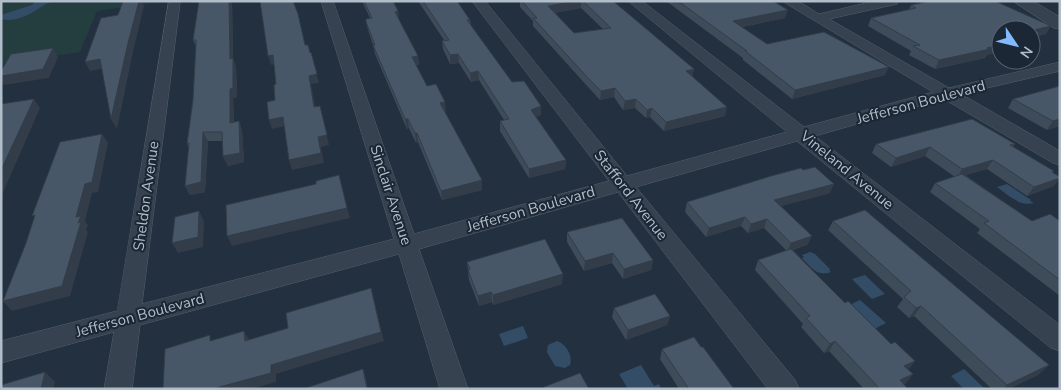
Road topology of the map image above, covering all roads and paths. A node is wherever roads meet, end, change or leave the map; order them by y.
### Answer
1 (327, 1) edge
2 (478, 1) edge
3 (634, 1) edge
4 (788, 1) edge
5 (893, 1) edge
6 (1021, 1) edge
7 (174, 3) dead end
8 (818, 18) junction
9 (1060, 24) edge
10 (1060, 66) edge
11 (948, 93) junction
12 (801, 134) junction
13 (1060, 159) edge
14 (622, 183) junction
15 (407, 244) junction
16 (128, 318) junction
17 (1060, 340) edge
18 (1, 352) edge
19 (118, 389) edge
20 (454, 389) edge
21 (785, 389) edge

1 - 15 street, Sinclair Avenue
2 - 14 street, Stafford Avenue
3 - 12 street, Vineland Avenue
4 - 8 street
5 - 8 street
6 - 9 street
7 - 16 street, Sheldon Avenue
8 - 11 street
10 - 11 street, Jefferson Boulevard
11 - 12 street, Jefferson Boulevard
11 - 13 street
12 - 14 street, Jefferson Boulevard
12 - 17 street, Vineland Avenue
14 - 15 street, Jefferson Boulevard
14 - 21 street, Stafford Avenue
15 - 16 street, Jefferson Boulevard
15 - 20 street, Sinclair Avenue
16 - 18 street, Jefferson Boulevard
16 - 19 street, Sheldon Avenue

